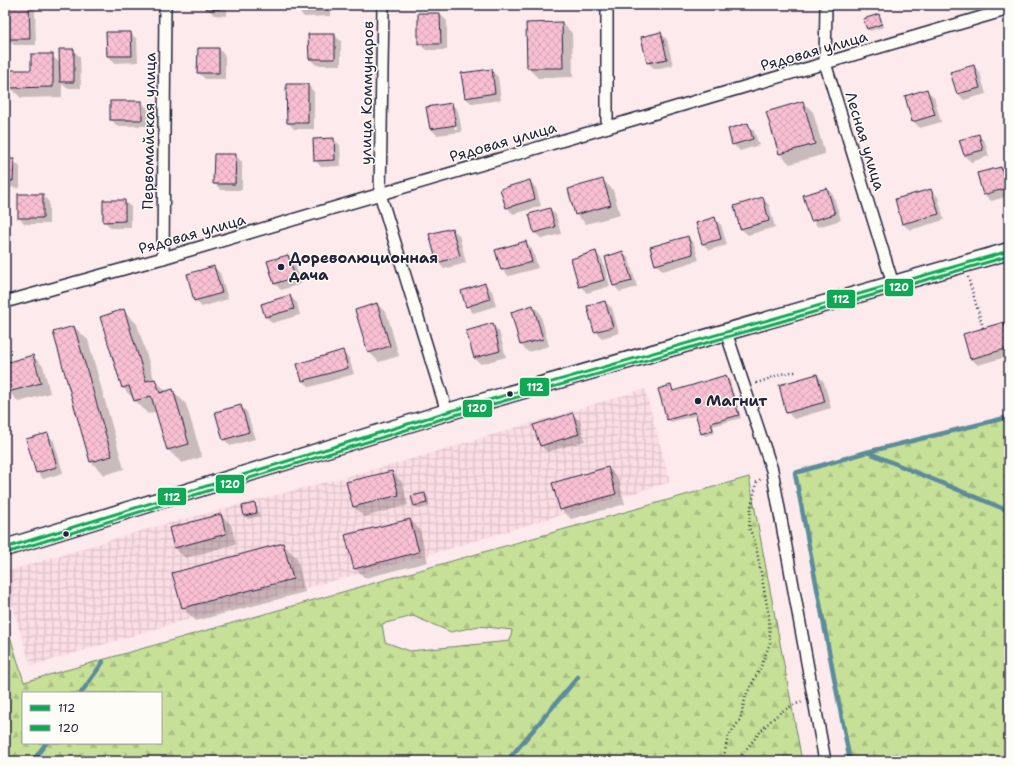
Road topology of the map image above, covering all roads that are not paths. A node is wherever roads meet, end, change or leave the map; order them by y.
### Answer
1 (165, 5) edge
2 (383, 5) edge
3 (607, 5) edge
4 (826, 5) edge
5 (1009, 9) edge
6 (825, 63) junction
7 (607, 128) junction
8 (380, 194) junction
9 (1009, 251) edge
10 (163, 258) junction
11 (893, 284) junction
12 (5, 302) edge
13 (726, 332) junction
14 (448, 412) junction
15 (6, 545) edge
16 (825, 761) edge

1 - 10 street, Первомайская улица
2 - 8 street, улица Коммунаров
3 - 7 street
4 - 6 street, Лесная улица
5 - 6 street, Рядовая улица
6 - 7 street, Рядовая улица
6 - 11 street, Лесная улица
7 - 8 street, Рядовая улица
8 - 10 street, Рядовая улица
8 - 14 street, улица Коммунаров
9 - 11 main road
10 - 12 street, Рядовая улица
11 - 13 main road
13 - 14 main road
13 - 16 street
14 - 15 main road

